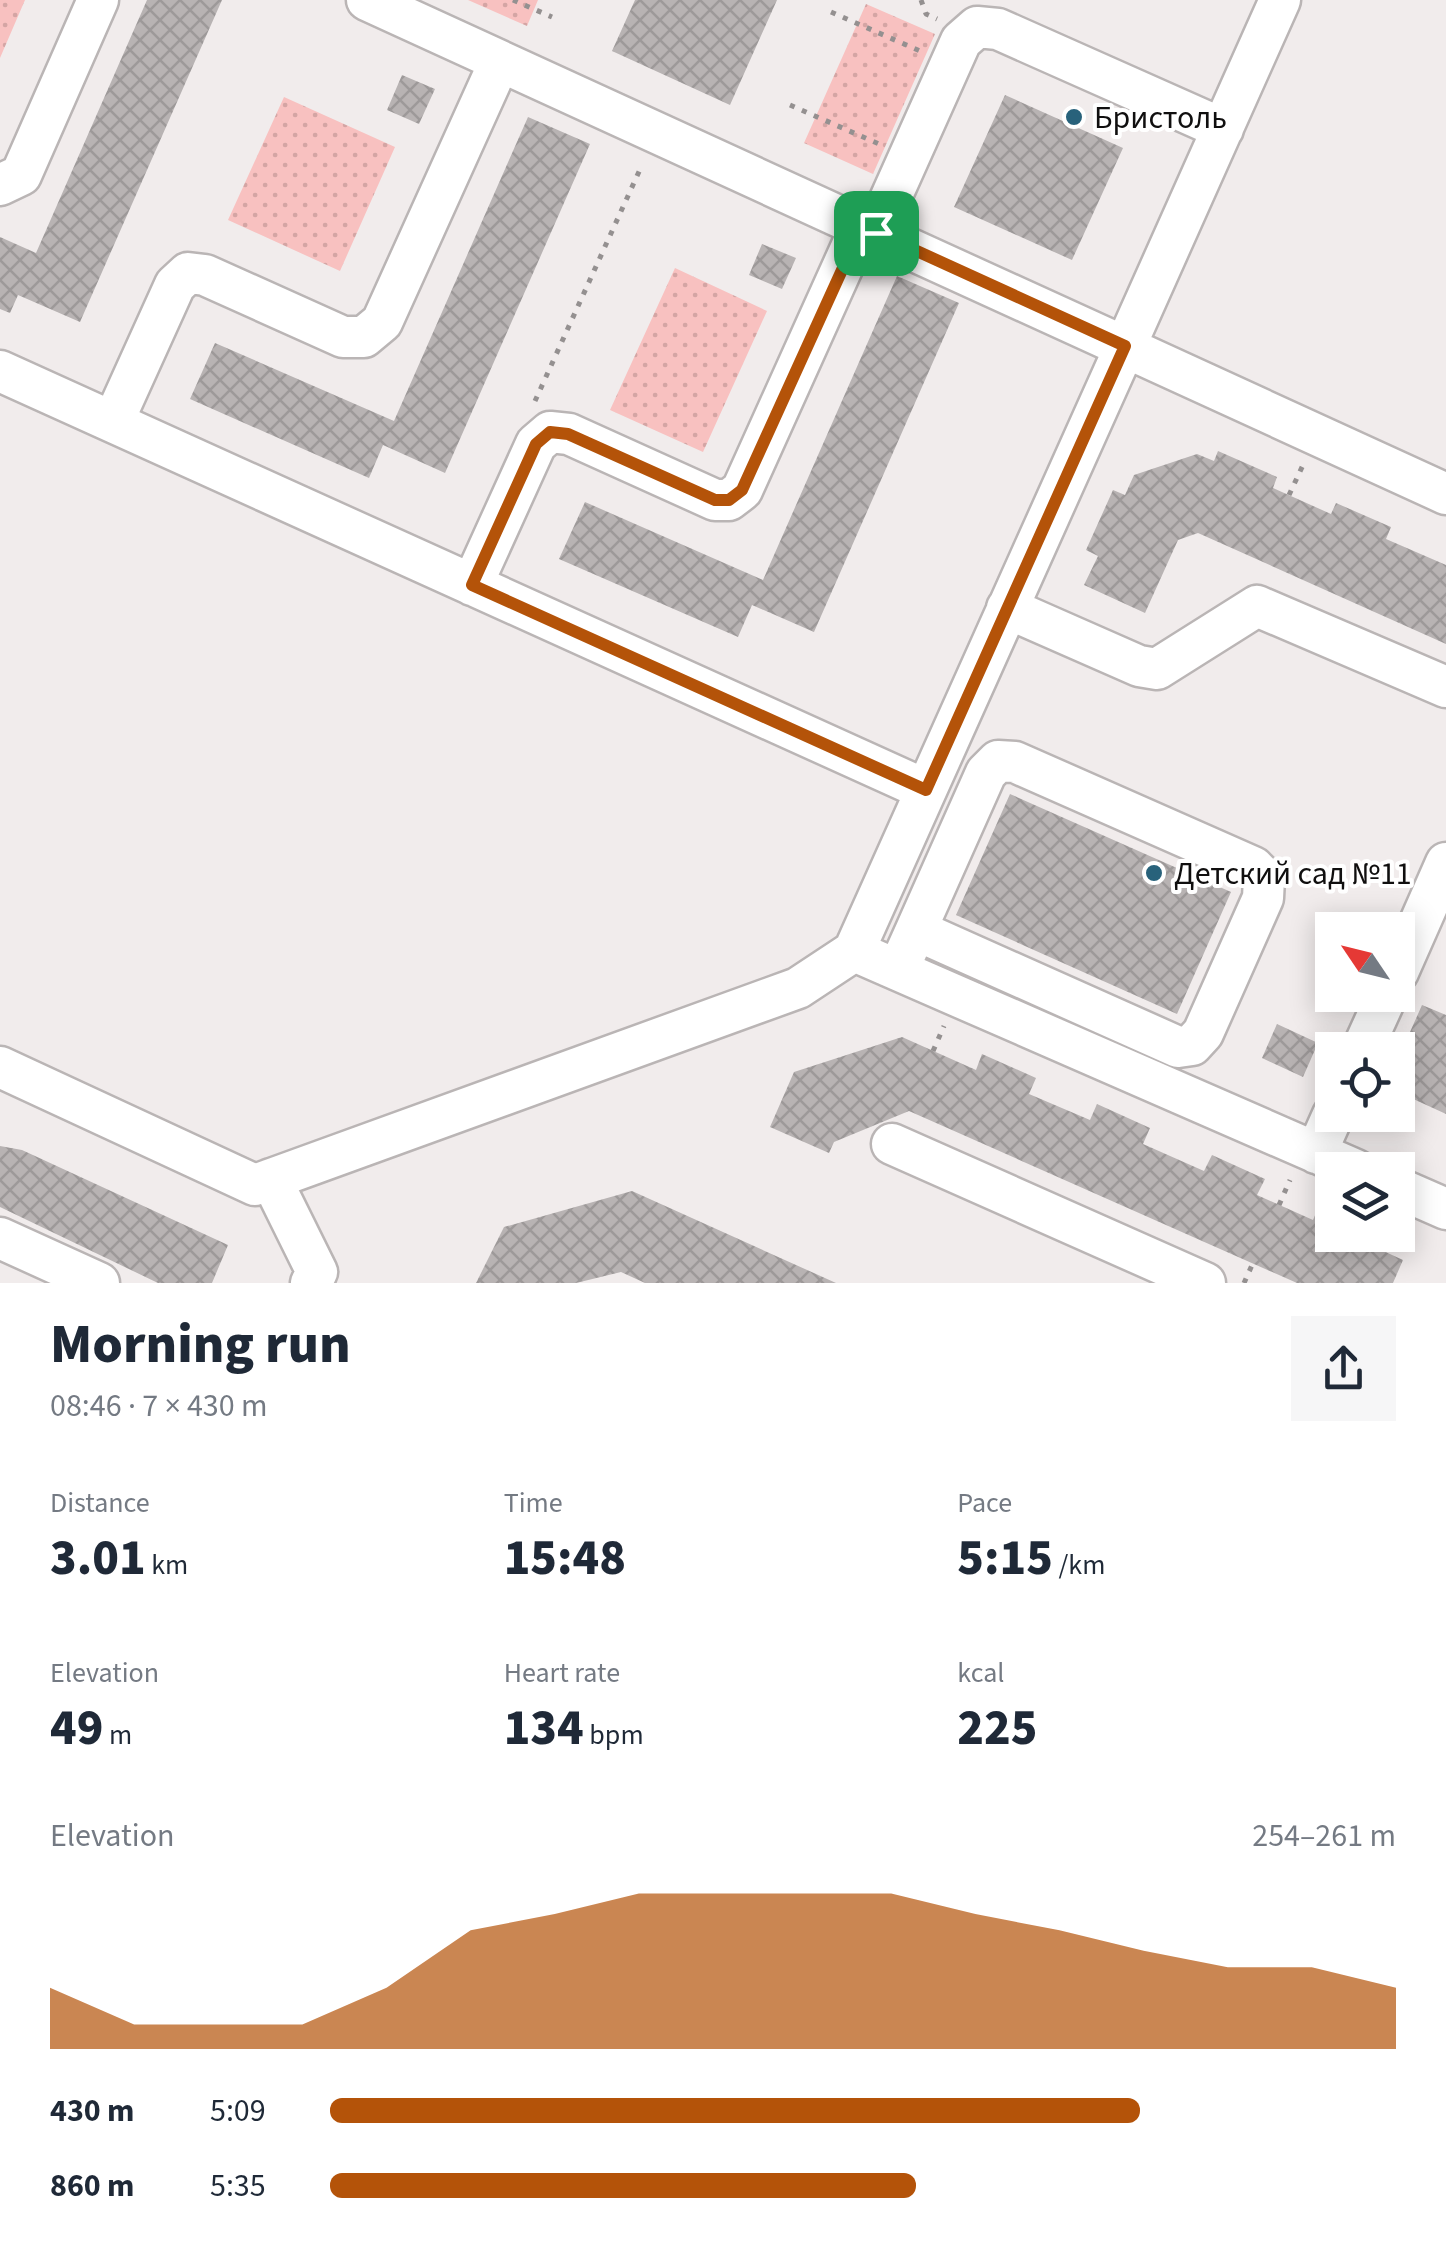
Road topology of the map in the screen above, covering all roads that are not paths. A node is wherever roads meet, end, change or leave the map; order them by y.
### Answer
1 (98, 0) edge
2 (368, 0) edge
3 (1280, 0) edge
4 (500, 61) junction
5 (1223, 129) junction
6 (0, 185) edge
7 (868, 230) junction
8 (1125, 346) junction
9 (0, 370) edge
10 (113, 422) junction
11 (1446, 494) edge
12 (472, 585) junction
13 (1008, 608) junction
14 (1446, 688) edge
15 (926, 790) junction
16 (1446, 864) edge
17 (916, 930) junction
18 (1415, 934) edge
19 (854, 951) junction
20 (898, 970) junction
21 (0, 1068) edge
22 (1325, 1132) edge
23 (892, 1144) dead end
24 (1316, 1152) joint
25 (271, 1179) junction
26 (1415, 1195) edge
27 (1446, 1209) edge
28 (0, 1238) edge
29 (99, 1283) edge
30 (311, 1283) edge
31 (1204, 1283) edge

1 - 6 lane
2 - 4 lane
3 - 5 lane
4 - 7 lane
4 - 10 lane
5 - 7 lane
5 - 8 lane
7 - 8 lane
7 - 12 lane
8 - 11 lane
8 - 13 lane
9 - 10 lane
10 - 12 lane
12 - 15 lane
13 - 14 lane
13 - 15 lane
15 - 19 lane
16 - 18 lane
17 - 17 lane
17 - 20 lane
19 - 20 lane
19 - 25 lane
20 - 24 lane
21 - 25 lane
22 - 24 lane
23 - 31 lane
25 - 30 lane
26 - 27 lane
28 - 29 lane

